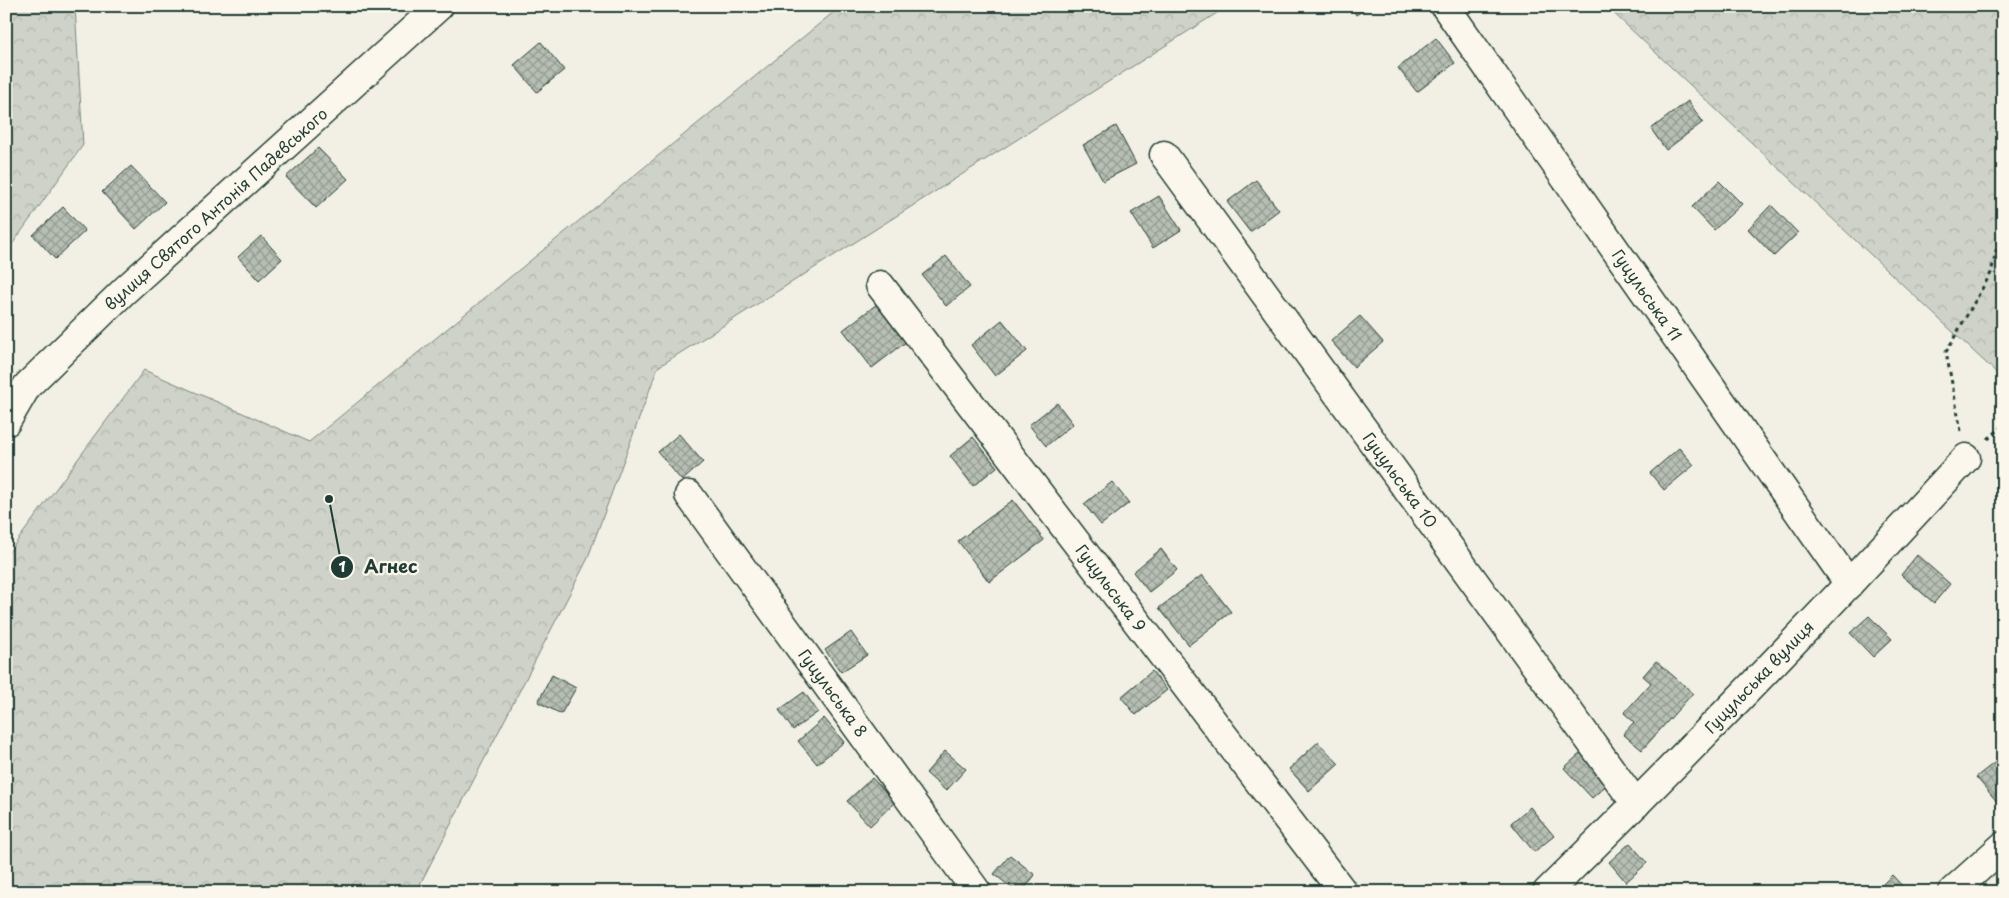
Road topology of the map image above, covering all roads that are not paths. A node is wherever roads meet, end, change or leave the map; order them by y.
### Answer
1 (440, 6) edge
2 (1445, 6) edge
3 (1164, 155) dead end
4 (880, 285) dead end
5 (6, 422) edge
6 (1966, 458) road end
7 (689, 495) dead end
8 (1849, 584) junction
9 (1636, 804) junction
10 (2003, 846) edge
11 (977, 892) edge
12 (1343, 892) edge
13 (1547, 892) edge
14 (1952, 892) edge

1 - 5 street, вулиця Святого Антонія Падевського
2 - 8 street, Гуцульська 11
3 - 9 street, Гуцульська 10
4 - 12 street, Гуцульська 9
6 - 8 street, Гуцульська вулиця
7 - 11 street, Гуцульська 8
8 - 9 street, Гуцульська вулиця
9 - 13 street, Гуцульська вулиця
10 - 14 street

